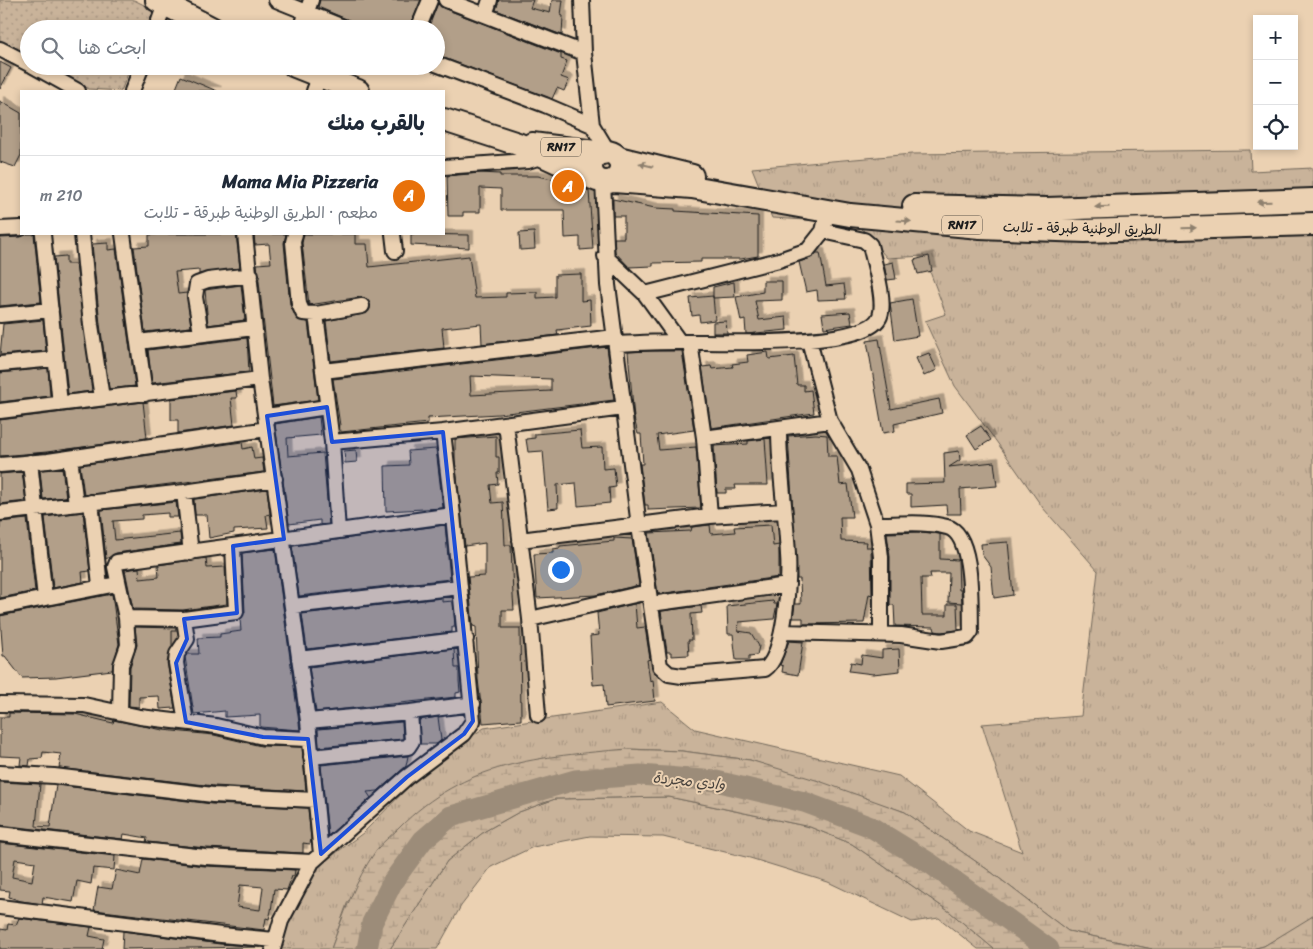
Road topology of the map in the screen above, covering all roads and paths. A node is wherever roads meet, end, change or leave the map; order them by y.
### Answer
1 (276, 0) edge
2 (430, 0) edge
3 (446, 0) edge
4 (490, 0) edge
5 (582, 0) edge
6 (161, 2) edge
7 (309, 6) edge
8 (485, 14) junction
9 (158, 20) edge
10 (196, 20) edge
11 (304, 20) edge
12 (333, 20) edge
13 (422, 20) edge
14 (0, 48) edge
15 (584, 53) junction
16 (20, 59) edge
17 (445, 67) edge
18 (49, 75) edge
19 (138, 75) edge
20 (306, 75) edge
21 (316, 84) edge
22 (76, 90) edge
23 (132, 90) edge
24 (352, 90) edge
25 (445, 120) edge
26 (592, 125) junction
27 (546, 151) junction
28 (610, 154) junction
29 (445, 166) edge
30 (605, 181) junction
31 (1313, 200) edge
32 (825, 221) junction
33 (1313, 224) edge
34 (20, 228) edge
35 (0, 229) edge
36 (42, 235) edge
37 (82, 235) edge
38 (124, 235) edge
39 (245, 235) edge
40 (295, 235) edge
41 (393, 235) edge
42 (395, 251) dead end
43 (605, 256) junction
44 (251, 275) junction
45 (645, 294) junction
46 (362, 306) dead end
47 (51, 310) junction
48 (316, 314) junction
49 (0, 315) edge
50 (254, 328) junction
51 (201, 333) junction
52 (616, 340) junction
53 (809, 340) junction
54 (138, 342) junction
55 (684, 342) junction
56 (55, 359) junction
57 (0, 364) edge
58 (323, 371) junction
59 (260, 379) junction
60 (145, 394) junction
61 (102, 398) junction
62 (60, 404) junction
63 (327, 408) junction
64 (623, 408) junction
65 (0, 411) edge
66 (830, 421) junction
67 (267, 422) junction
68 (506, 424) junction
69 (779, 429) junction
70 (443, 432) junction
71 (704, 438) junction
72 (332, 442) junction
73 (70, 458) junction
74 (30, 462) junction
75 (0, 465) edge
76 (275, 479) junction
77 (184, 492) junction
78 (91, 502) junction
79 (76, 504) junction
80 (34, 510) junction
81 (783, 511) junction
82 (0, 513) edge
83 (453, 515) junction
84 (710, 516) junction
85 (877, 524) junction
86 (639, 526) junction
87 (338, 531) junction
88 (284, 539) junction
89 (520, 540) junction
90 (234, 546) junction
91 (191, 553) junction
92 (118, 584) junction
93 (788, 585) junction
94 (100, 586) junction
95 (460, 587) junction
96 (45, 598) junction
97 (650, 598) junction
98 (293, 606) junction
99 (0, 607) edge
100 (126, 618) junction
101 (184, 619) junction
102 (530, 619) junction
103 (782, 632) junction
104 (881, 634) junction
105 (466, 639) junction
106 (299, 659) junction
107 (0, 704) edge
108 (472, 704) junction
109 (120, 712) junction
110 (410, 712) junction
111 (538, 714) dead end
112 (308, 721) junction
113 (186, 722) junction
114 (308, 739) junction
115 (311, 757) junction
116 (0, 773) edge
117 (315, 800) junction
118 (0, 834) edge
119 (316, 858) junction
120 (0, 907) edge
121 (274, 944) edge

1 - 7 street
2 - 13 street
3 - 8 street
4 - 8 street
5 - 15 street
6 - 9 street
6 - 10 main road
7 - 11 street
7 - 12 street
8 - 15 street
14 - 16 street
15 - 26 street
17 - 26 street
18 - 22 street
19 - 23 street
20 - 21 main road
21 - 24 main road
25 - 27 main road, الطريق الوطنية طبرقة - تلابت / RN17
26 - 28 street
27 - 28 main road, الطريق الوطنية طبرقة - تلابت / RN17
27 - 29 street
27 - 30 main road, الطريق الوطنية طبرقة - تلابت / RN17
28 - 30 main road
31 -> 28 main road, الطريق الوطنية طبرقة - تلابت / RN17
30 - 32 main road, الطريق الوطنية طبرقة - تلابت / RN17
30 - 43 street
32 -> 33 main road, الطريق الوطنية طبرقة - تلابت / RN17
32 - 45 street
32 - 53 street
34 - 35 street
36 - 47 street
37 - 61 street
38 - 54 street
39 - 44 street
40 - 48 street
41 - 42 street
43 - 45 street
43 - 52 street
44 - 50 street
44 - 51 street
45 - 55 street
46 - 48 street
47 - 49 street
47 - 56 street
48 - 58 street
50 - 51 street
50 - 59 street
51 - 54 street
52 - 55 street
52 - 58 street
52 - 64 street
53 - 55 street
53 - 66 street
54 - 60 street
55 - 71 street
56 - 57 street
56 - 62 street
58 - 63 street
59 - 60 street
59 - 67 street
60 - 61 street
61 - 62 street
62 - 65 street
63 - 67 street
63 - 72 street
64 - 68 street
64 - 86 street
66 - 69 street
66 - 85 street
67 - 73 street
67 - 76 street
68 - 70 street
68 - 89 street
69 - 71 street
69 - 81 street
70 - 72 street
70 - 83 street
71 - 84 street
72 - 87 street
73 - 74 street
73 - 79 street
74 - 75 street
74 - 80 street
76 - 77 street
76 - 88 street
77 - 78 street
77 - 91 street
78 - 79 street
78 - 94 street
79 - 80 street
80 - 82 street
80 - 96 street
81 - 84 street
81 - 93 street
83 - 87 street
83 - 95 street
84 - 86 street
85 - 104 street
85 - 104 street
86 - 89 street
86 - 97 street
87 - 88 street
88 - 90 street
88 - 98 street
89 - 102 street
90 - 91 street
90 - 101 street
91 - 92 street
92 - 94 street
92 - 100 street
93 - 97 street
93 - 103 street
94 - 96 street
95 - 98 street
95 - 105 street
96 - 99 street
97 - 102 street
97 - 103 street
98 - 106 street
100 - 101 street
100 - 109 street
101 - 113 street
102 - 111 street
103 - 104 street
105 - 106 street
105 - 108 street
106 - 112 street
107 - 109 street
108 - 110 street
108 - 119 street
109 - 113 street
110 - 112 street
110 - 115 street
112 - 114 street
113 - 114 street
114 - 115 street
115 - 117 street
116 - 117 street
117 - 119 street
118 - 119 street
119 - 121 street
120 - 121 street

